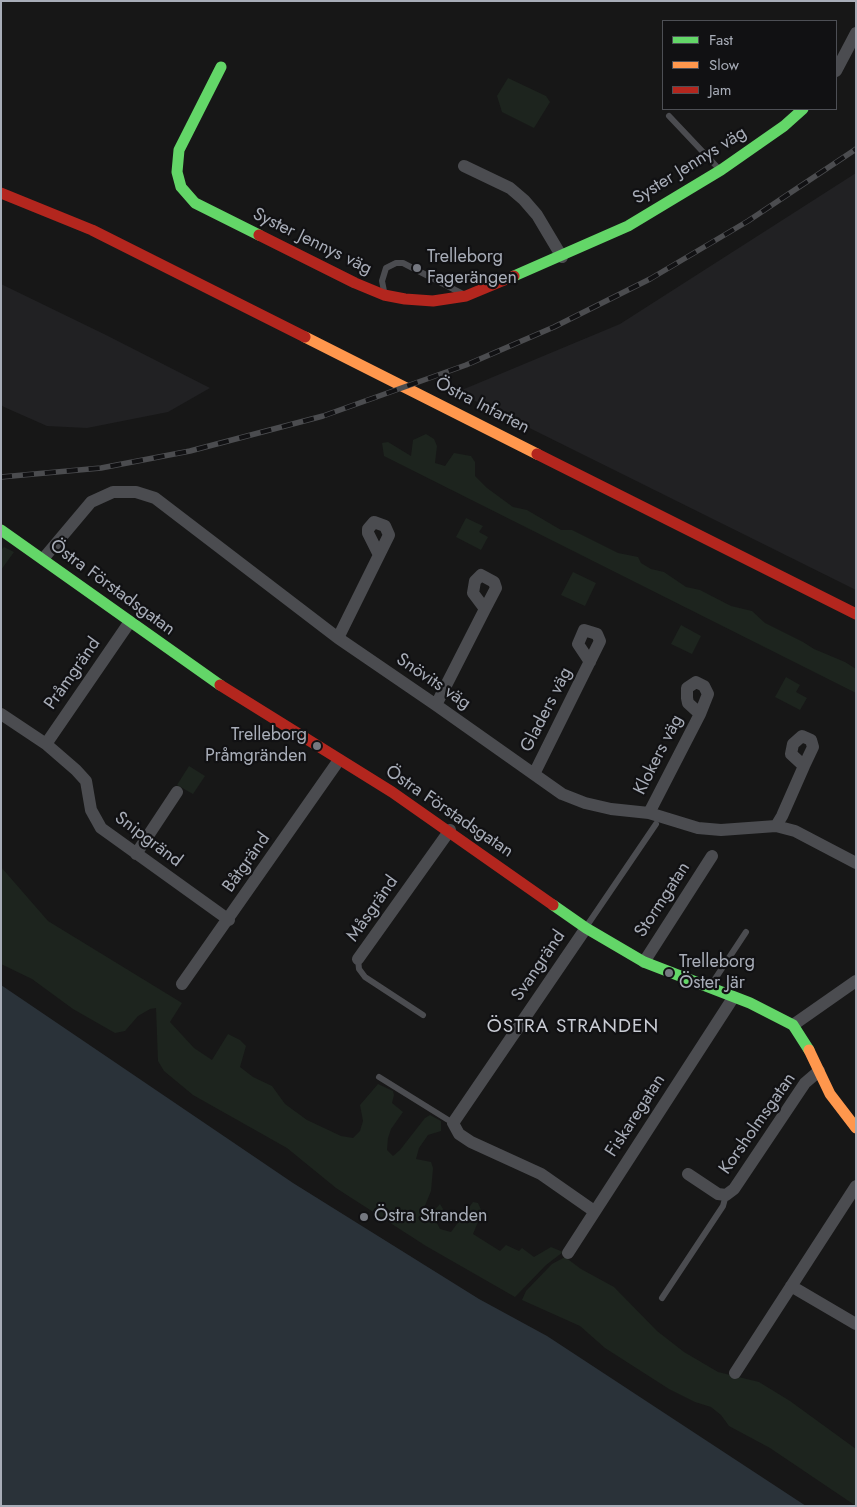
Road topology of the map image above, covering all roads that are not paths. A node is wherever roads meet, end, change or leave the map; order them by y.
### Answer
1 (856, 33) edge
2 (221, 67) dead end
3 (837, 69) edge
4 (802, 110) edge
5 (670, 116) dead end
6 (464, 166) dead end
7 (721, 170) junction
8 (5, 188) edge
9 (562, 257) junction
10 (384, 295) junction
11 (466, 296) junction
12 (1, 530) edge
13 (379, 555) dead end
14 (43, 559) junction
15 (485, 609) dead end
16 (856, 614) edge
17 (129, 623) junction
18 (338, 638) junction
19 (590, 662) dead end
20 (436, 704) junction
21 (1, 714) edge
22 (700, 714) dead end
23 (46, 744) junction
24 (339, 760) junction
25 (804, 766) dead end
26 (534, 774) junction
27 (177, 792) dead end
28 (649, 813) junction
29 (656, 824) dead end
30 (776, 826) junction
31 (450, 830) junction
32 (136, 854) junction
33 (712, 856) dead end
34 (856, 863) edge
35 (228, 920) junction
36 (586, 928) junction
37 (746, 932) dead end
38 (358, 959) joint
39 (644, 962) junction
40 (856, 981) edge
41 (182, 984) dead end
42 (709, 988) junction
43 (733, 998) junction
44 (423, 1015) dead end
45 (793, 1025) junction
46 (819, 1071) junction
47 (379, 1077) dead end
48 (453, 1122) junction
49 (856, 1128) edge
50 (688, 1174) dead end
51 (856, 1186) edge
52 (726, 1195) junction
53 (594, 1211) junction
54 (568, 1253) dead end
55 (791, 1286) junction
56 (662, 1298) dead end
57 (856, 1324) edge
58 (735, 1373) dead end

1 - 3 street
2 - 10 street, Syster Jennys väg
4 - 7 street, Syster Jennys väg
5 - 7 lane
6 - 9 street
7 - 9 street, Syster Jennys väg
8 - 16 street, Östra Infarten
9 - 11 street, Syster Jennys väg
10 - 11 street, Syster Jennys väg
10 - 11 lane
12 - 14 street, Östra Förstadsgatan
13 - 18 street
14 - 17 street, Östra Förstadsgatan
14 - 18 street, Snövits väg
15 - 20 street
17 - 23 street, Pråmgränd
17 - 24 street, Östra Förstadsgatan
18 - 20 street, Snövits väg
19 - 26 street, Gladers väg
20 - 26 street, Snövits väg
21 - 23 street, Snipgränd
22 - 28 street, Klokers väg
23 - 32 street, Snipgränd
24 - 31 street, Östra Förstadsgatan
24 - 35 street, Båtgränd
25 - 30 street
26 - 28 street, Snövits väg
27 - 32 street
28 - 30 street, Snövits väg
29 - 36 lane
30 - 34 street, Snövits väg
31 - 36 street, Östra Förstadsgatan
31 - 38 street, Måsgränd
32 - 35 street, Snipgränd
33 - 39 street, Stormgatan
35 - 41 street, Båtgränd
36 - 39 street, Östra Förstadsgatan
36 - 48 street, Svangränd
37 - 42 lane
38 - 44 lane, Måsgränd
39 - 42 street, Östra Förstadsgatan
40 - 45 street
42 - 43 street, Östra Förstadsgatan
43 - 45 street, Östra Förstadsgatan
43 - 53 street, Fiskaregatan
45 - 46 street
46 - 49 street
46 - 52 street, Korsholmsgatan
47 - 48 lane
48 - 53 street
50 - 52 street, Korsholmsgatan
51 - 55 street
52 - 56 lane, Korsholmsgatan
53 - 54 street, Fiskaregatan
55 - 57 street
55 - 58 street

